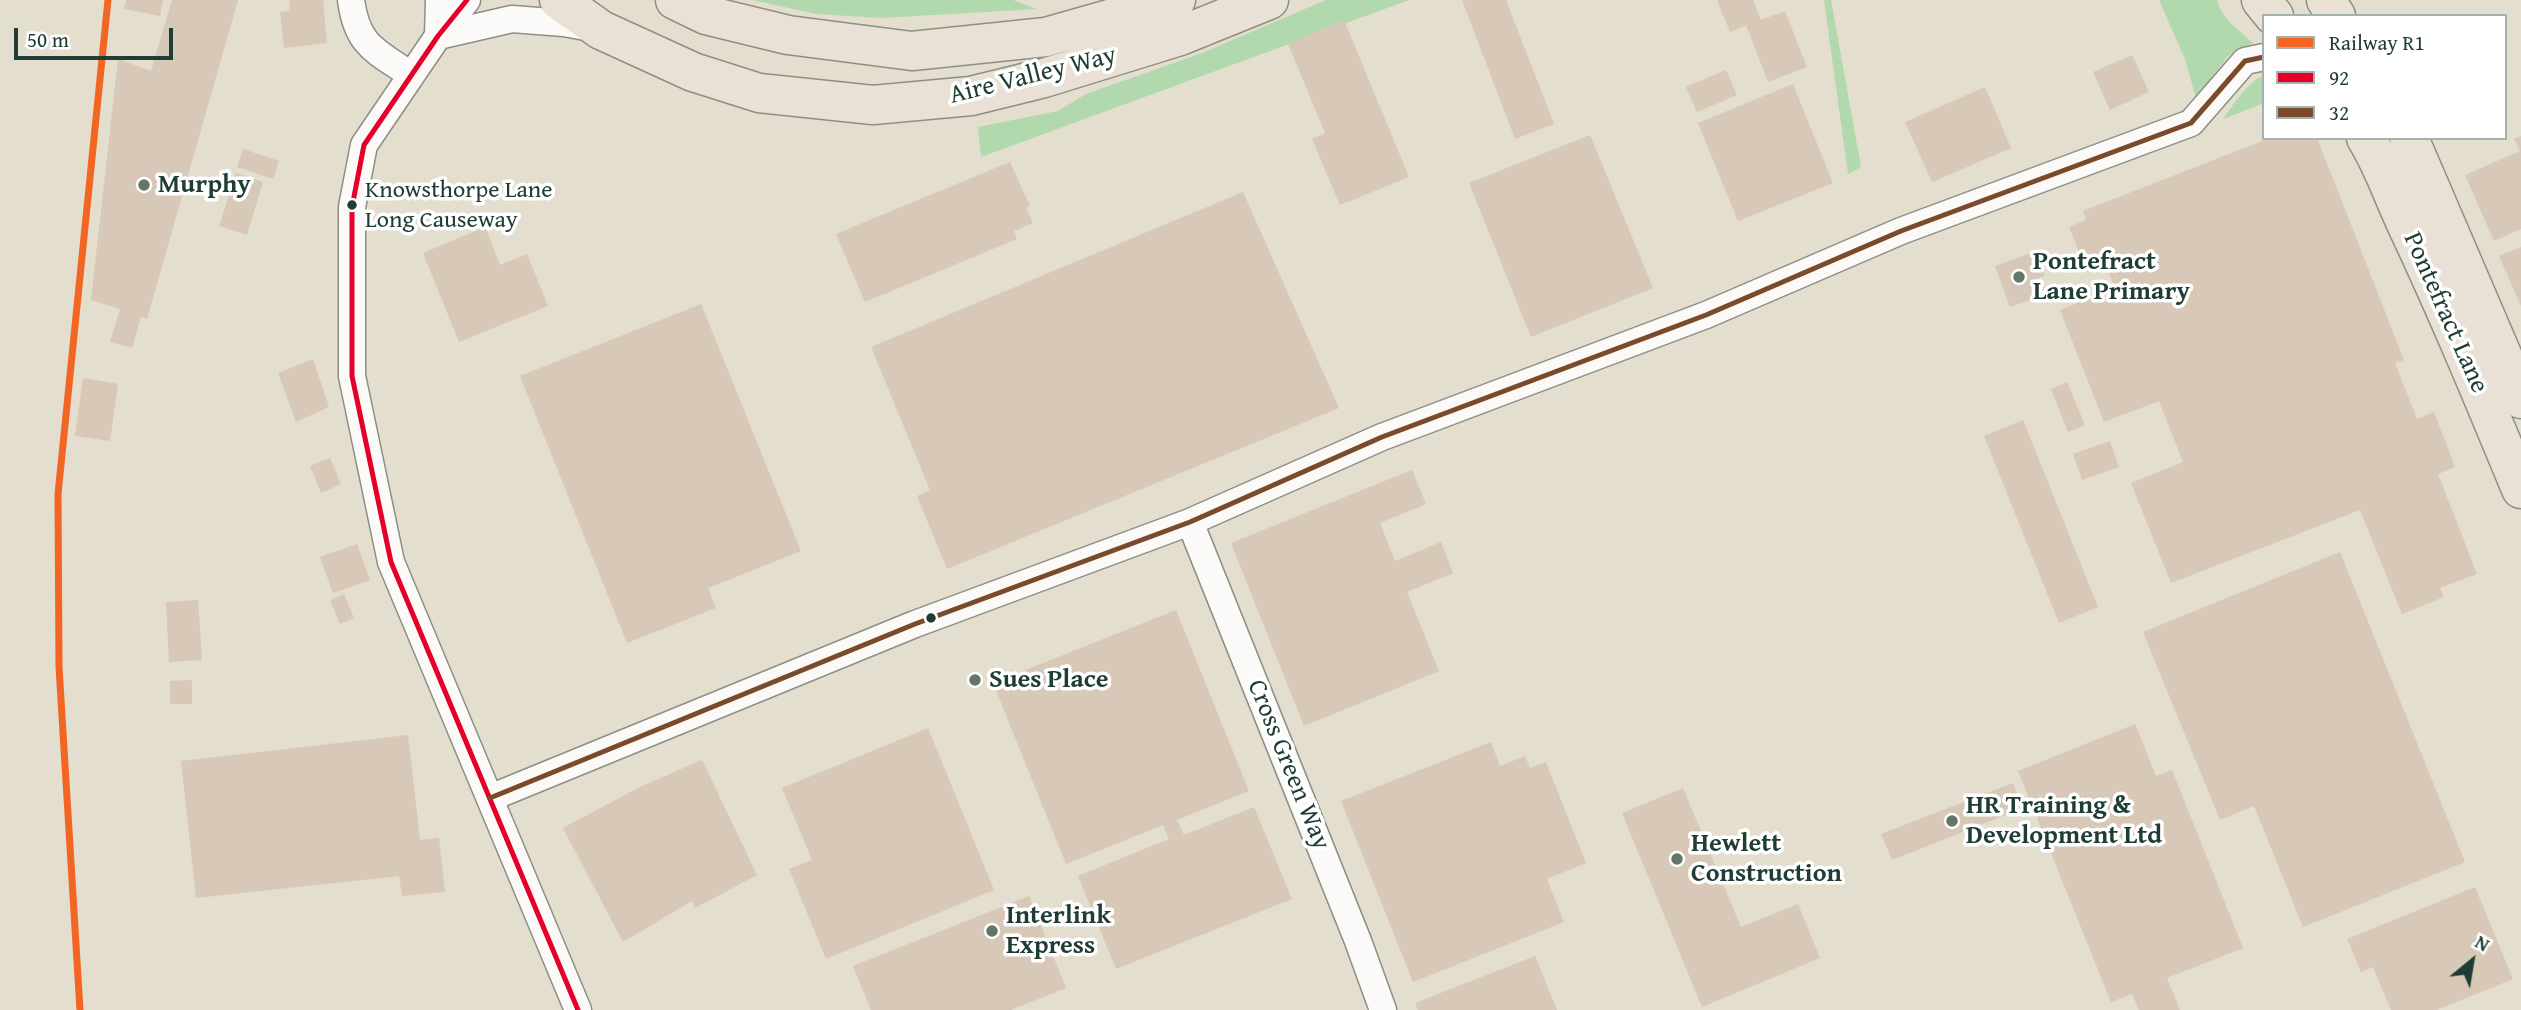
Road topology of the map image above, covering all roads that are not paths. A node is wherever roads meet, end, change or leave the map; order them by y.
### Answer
1 (351, 0) edge
2 (439, 0) edge
3 (467, 0) edge
4 (559, 0) edge
5 (675, 0) edge
6 (1176, 0) edge
7 (1269, 0) edge
8 (2261, 0) edge
9 (2272, 14) edge
10 (601, 30) junction
11 (438, 36) junction
12 (2262, 57) edge
13 (411, 75) junction
14 (2367, 140) edge
15 (2410, 140) edge
16 (2521, 399) edge
17 (2521, 489) edge
18 (1190, 522) junction
19 (490, 798) junction
20 (578, 1010) edge
21 (1383, 1010) edge

1 - 13 street
2 - 11 street
3 - 11 street
4 - 10 highway, Aire Valley Way
5 - 6 highway, Aire Valley Way
7 - 10 highway, Aire Valley Way
8 - 9 highway
10 - 11 street
11 - 13 street
12 - 18 street
13 - 19 street
14 - 17 highway, Pontefract Lane
15 - 16 highway, Pontefract Lane
18 - 19 street
18 - 21 street, Cross Green Way
19 - 20 street

